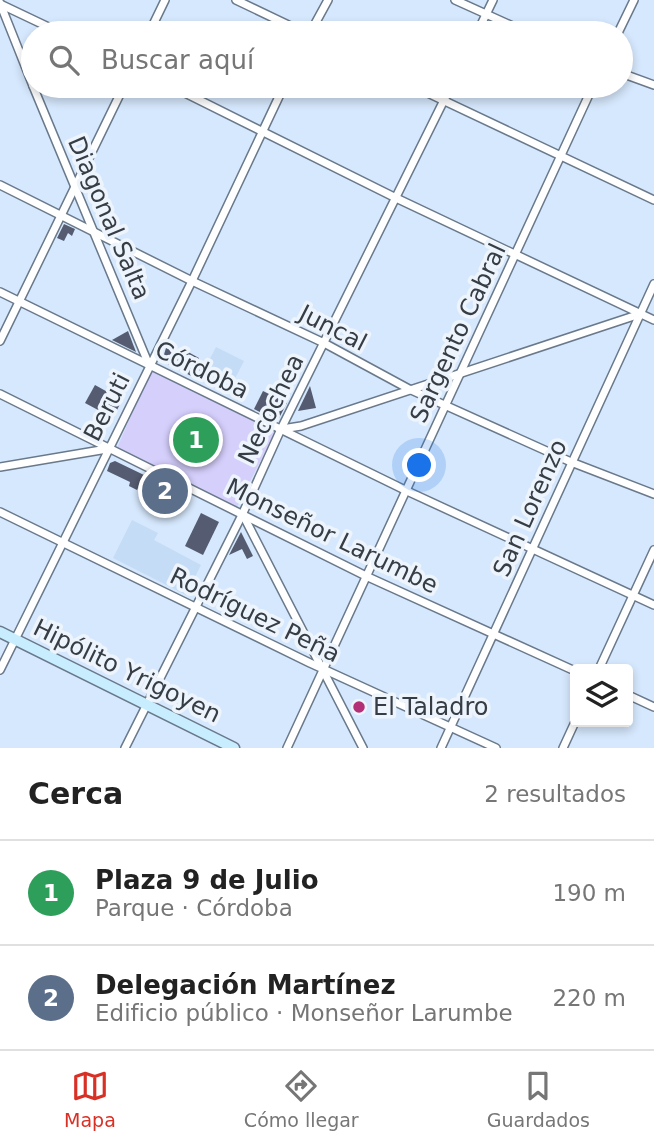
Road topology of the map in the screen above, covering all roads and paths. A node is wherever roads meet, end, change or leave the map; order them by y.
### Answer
1 (165, 0) edge
2 (236, 0) edge
3 (328, 0) edge
4 (455, 0) edge
5 (493, 0) edge
6 (634, 0) edge
7 (1, 3) edge
8 (486, 14) junction
9 (37, 21) edge
10 (155, 21) edge
11 (282, 21) edge
12 (315, 21) edge
13 (483, 21) edge
14 (501, 21) edge
15 (624, 21) edge
16 (21, 55) edge
17 (633, 78) edge
18 (654, 85) edge
19 (38, 98) edge
20 (118, 98) edge
21 (196, 98) edge
22 (279, 98) edge
23 (438, 98) edge
24 (445, 98) edge
25 (587, 98) edge
26 (444, 101) junction
27 (263, 130) junction
28 (560, 156) junction
29 (0, 185) edge
30 (74, 186) junction
31 (396, 198) junction
32 (654, 200) edge
33 (60, 214) junction
34 (91, 229) junction
35 (516, 254) junction
36 (192, 281) junction
37 (654, 284) edge
38 (0, 292) edge
39 (20, 302) junction
40 (640, 313) junction
41 (654, 320) edge
42 (0, 341) edge
43 (324, 343) junction
44 (149, 366) junction
45 (461, 372) junction
46 (408, 389) junction
47 (0, 394) edge
48 (447, 406) junction
49 (281, 429) junction
50 (107, 449) junction
51 (571, 462) junction
52 (0, 467) edge
53 (407, 491) junction
54 (654, 494) edge
55 (0, 512) edge
56 (243, 515) junction
57 (62, 542) junction
58 (532, 549) junction
59 (654, 550) edge
60 (368, 576) junction
61 (633, 595) junction
62 (654, 605) edge
63 (195, 608) junction
64 (0, 632) edge
65 (495, 634) junction
66 (15, 639) junction
67 (601, 664) edge
68 (323, 669) junction
69 (570, 669) edge
70 (0, 670) edge
71 (633, 697) edge
72 (146, 704) junction
73 (654, 707) edge
74 (573, 727) edge
75 (450, 728) junction
76 (125, 748) edge
77 (234, 748) edge
78 (287, 748) edge
79 (363, 748) edge
80 (441, 748) edge
81 (496, 748) edge
82 (563, 748) edge

1 - 10 street
2 - 11 street
3 - 12 street
4 - 8 street
5 - 8 street
6 - 15 street
7 - 9 street
7 - 16 street, Diagonal Salta
8 - 13 street
8 - 14 street
17 - 18 street
19 - 30 street, Diagonal Salta
20 - 30 street
21 - 27 street
22 - 27 street, Beruti
23 - 26 street
24 - 26 street, Necochea
25 - 28 street, Sargento Cabral
26 - 28 street
26 - 31 street, Necochea
27 - 31 street
27 - 36 street, Beruti
28 - 32 street
28 - 35 street, Sargento Cabral
29 - 33 street, Juncal
30 - 33 street
30 - 34 street, Diagonal Salta
31 - 35 street
31 - 43 street, Necochea
33 - 34 street, Juncal
33 - 39 street
34 - 36 street, Juncal
34 - 44 street, Diagonal Salta
35 - 40 street
35 - 45 street, Sargento Cabral
36 - 43 street, Juncal
36 - 44 street, Beruti
37 - 40 street, San Lorenzo
38 - 39 street, Córdoba
39 - 42 street
39 - 44 street, Córdoba
40 - 41 street
40 - 45 street
40 - 51 street, San Lorenzo
43 - 46 street, Juncal
43 - 49 street, Necochea
44 - 49 street, Córdoba
44 - 50 street, Beruti
45 - 46 street
45 - 48 street, Sargento Cabral
46 - 48 street, Juncal
46 - 49 street
47 - 50 street, Monseñor Larumbe
48 - 51 street, Juncal
48 - 53 street, Sargento Cabral
49 - 53 street, Córdoba
49 - 56 street, Necochea
50 - 52 street
50 - 56 street, Monseñor Larumbe
50 - 57 street, Beruti
51 - 54 street, Juncal
51 - 58 street, San Lorenzo
53 - 58 street, Córdoba
53 - 60 street, Sargento Cabral
55 - 57 street, Rodríguez Peña
56 - 60 street, Monseñor Larumbe
56 - 63 street, Necochea
56 - 68 street
57 - 63 street, Rodríguez Peña
57 - 66 street, Beruti
58 - 61 street, Córdoba
58 - 65 street, San Lorenzo
59 - 61 street
60 - 65 street, Monseñor Larumbe
60 - 68 street, Sargento Cabral
61 - 62 street, Córdoba
61 - 67 street
63 - 68 street, Rodríguez Peña
63 - 72 street, Necochea
64 - 66 street, Hipólito Yrigoyen
65 - 69 street, Monseñor Larumbe
65 - 75 street, San Lorenzo
66 - 70 street, Beruti
66 - 72 street, Hipólito Yrigoyen
68 - 75 street, Rodríguez Peña
68 - 78 street, Sargento Cabral
68 - 79 street
71 - 73 street
72 - 76 street, Necochea
72 - 77 street, Hipólito Yrigoyen
74 - 82 street
75 - 80 street, San Lorenzo
75 - 81 street, Rodríguez Peña

